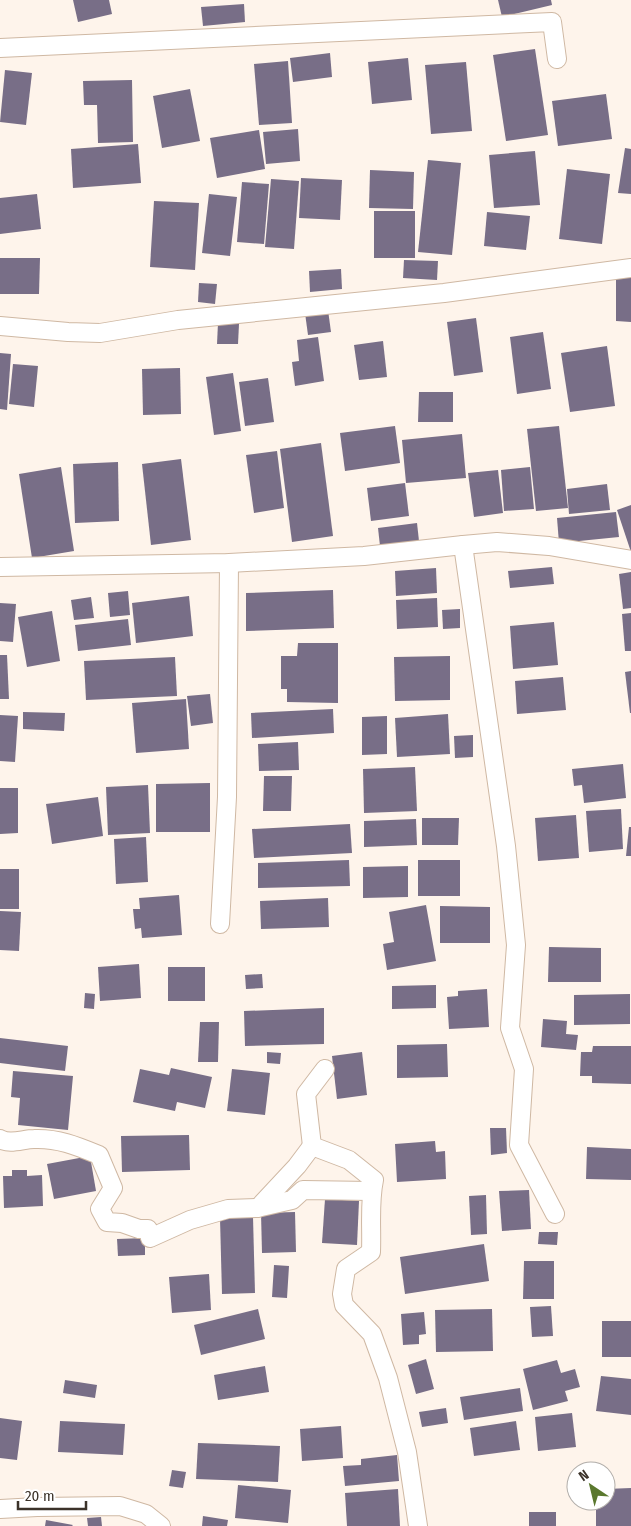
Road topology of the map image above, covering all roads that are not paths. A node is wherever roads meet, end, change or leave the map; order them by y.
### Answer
1 (0, 48) edge
2 (557, 59) dead end
3 (631, 268) edge
4 (0, 326) edge
5 (463, 544) junction
6 (631, 560) edge
7 (229, 563) junction
8 (0, 568) edge
9 (220, 924) dead end
10 (325, 1068) dead end
11 (0, 1139) edge
12 (312, 1146) junction
13 (371, 1191) junction
14 (257, 1208) junction
15 (555, 1214) dead end
16 (0, 1509) edge
17 (161, 1526) edge
18 (418, 1526) edge

1 - 2 street
3 - 4 street
5 - 6 street
5 - 7 street
5 - 15 street
7 - 8 street
7 - 9 street
10 - 12 street
11 - 14 street
12 - 13 street
12 - 14 street
13 - 14 street
13 - 18 street
16 - 17 street

